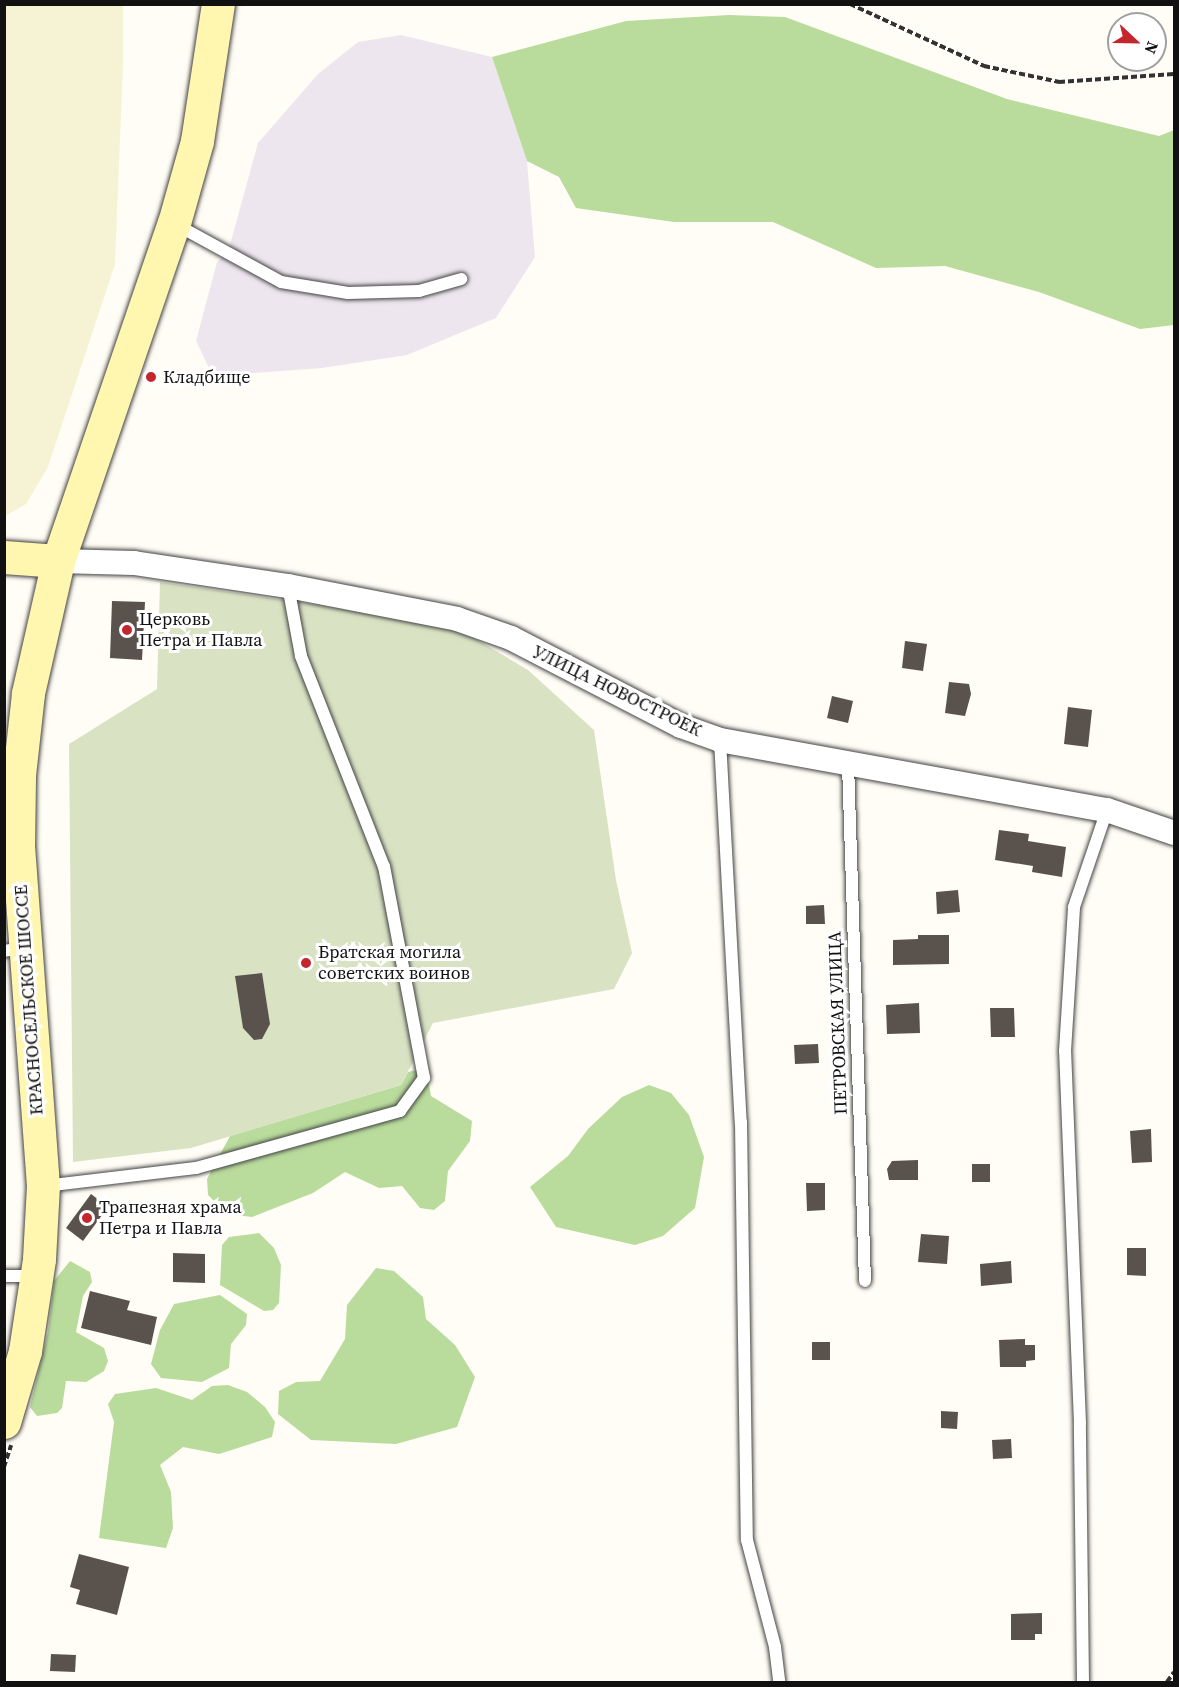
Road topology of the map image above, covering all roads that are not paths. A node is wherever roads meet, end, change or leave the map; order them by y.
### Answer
1 (219, 4) edge
2 (174, 223) junction
3 (461, 279) dead end
4 (4, 557) edge
5 (58, 561) junction
6 (288, 586) junction
7 (720, 740) junction
8 (848, 764) junction
9 (1107, 810) junction
10 (1174, 833) edge
11 (15, 949) edge
12 (43, 1186) junction
13 (20, 1276) edge
14 (865, 1281) dead end
15 (9, 1430) edge
16 (779, 1683) edge
17 (1083, 1683) edge

1 - 2 main road, КРАСНОСЕЛЬСКОЕ ШОССЕ
2 - 3 lane
2 - 5 main road, КРАСНОСЕЛЬСКОЕ ШОССЕ
4 - 5 main road
5 - 6 street, УЛИЦА НОВОСТРОЕК
5 - 11 main road, КРАСНОСЕЛЬСКОЕ ШОССЕ
6 - 7 street, УЛИЦА НОВОСТРОЕК
6 - 12 lane
7 - 8 street, УЛИЦА НОВОСТРОЕК
7 - 16 lane
8 - 9 street, УЛИЦА НОВОСТРОЕК
8 - 14 lane, ПЕТРОВСКАЯ УЛИЦА
9 - 10 street, УЛИЦА НОВОСТРОЕК
9 - 17 lane
11 - 12 main road, КРАСНОСЕЛЬСКОЕ ШОССЕ
12 - 13 main road, КРАСНОСЕЛЬСКОЕ ШОССЕ
13 - 15 main road, КРАСНОСЕЛЬСКОЕ ШОССЕ

